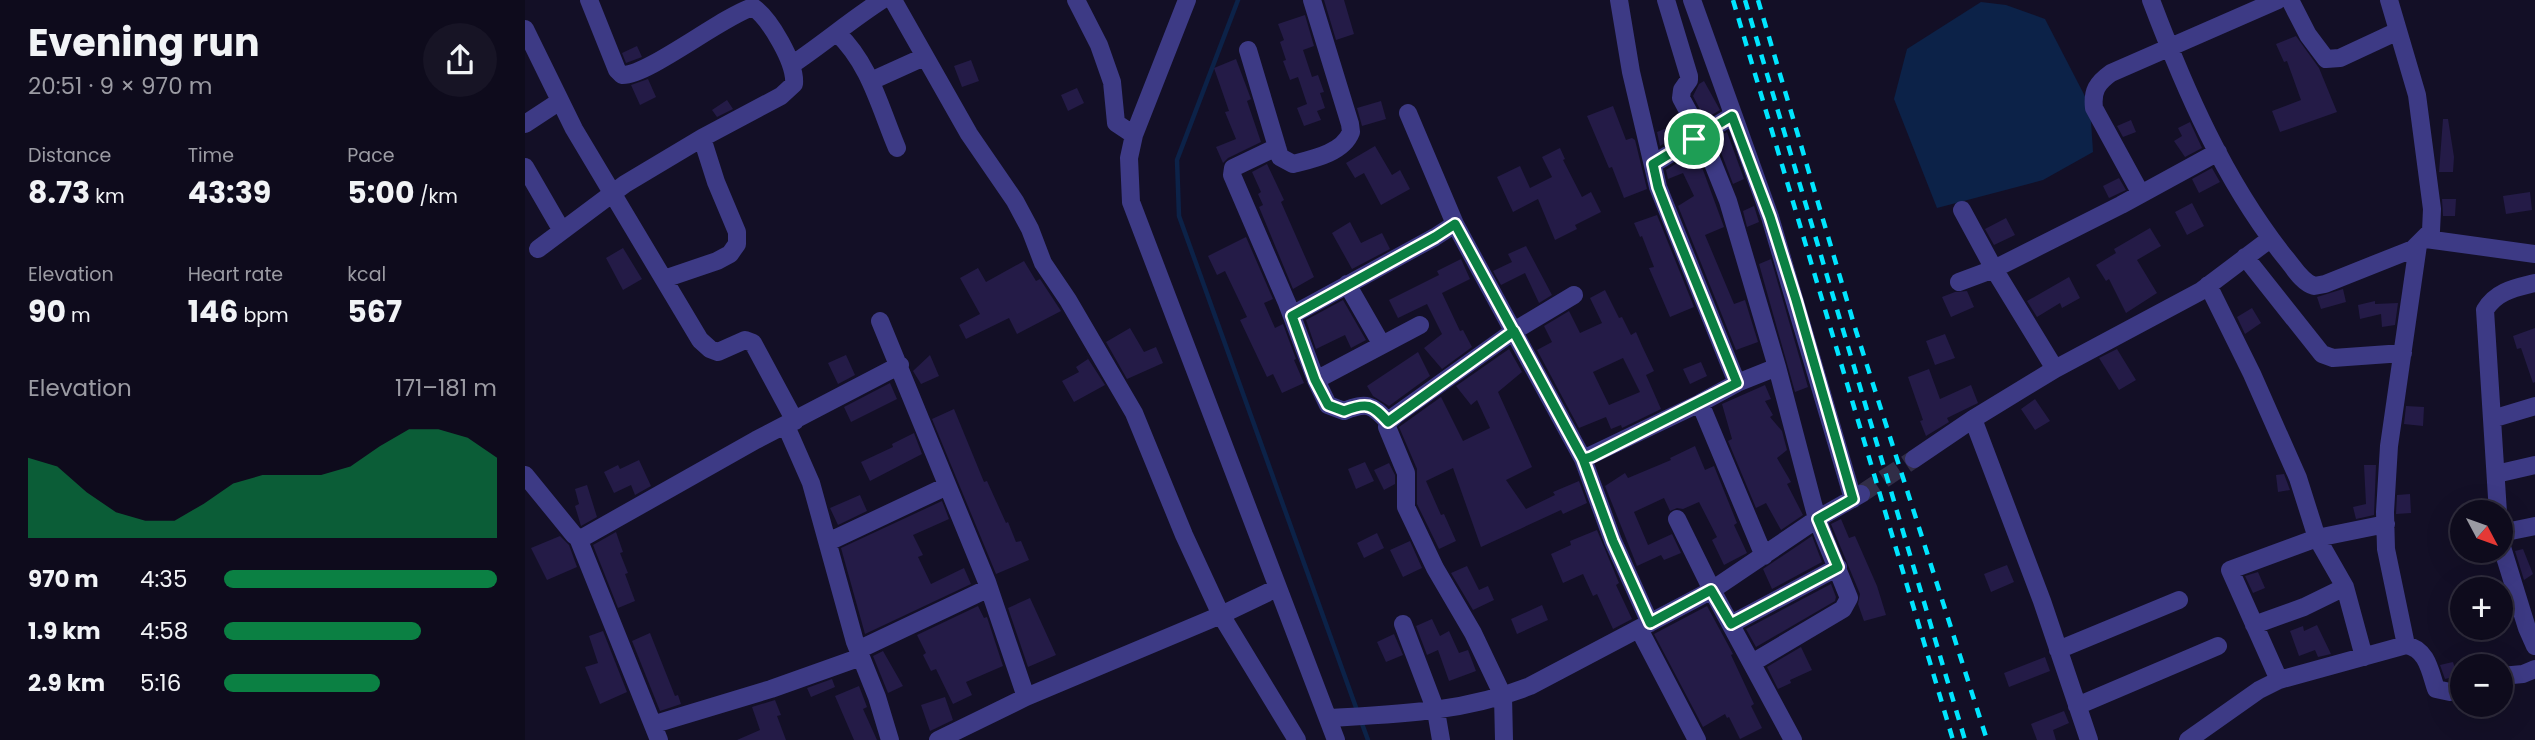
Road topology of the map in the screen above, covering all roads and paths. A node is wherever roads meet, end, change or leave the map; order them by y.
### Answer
1 (589, 0) edge
2 (882, 0) edge
3 (893, 0) edge
4 (1076, 0) edge
5 (1187, 0) edge
6 (1313, 0) edge
7 (1619, 0) edge
8 (1666, 0) edge
9 (1692, 0) edge
10 (2151, 0) edge
11 (2290, 0) edge
12 (2389, 0) edge
13 (2266, 2) edge
14 (525, 29) edge
15 (2398, 30) junction
16 (838, 33) junction
17 (2169, 48) junction
18 (1248, 50) dead end
19 (924, 57) junction
20 (793, 64) junction
21 (871, 80) junction
22 (561, 101) junction
23 (1408, 113) dead end
24 (1732, 116) junction
25 (525, 124) edge
26 (1134, 135) junction
27 (1701, 135) junction
28 (702, 138) junction
29 (1277, 147) junction
30 (897, 148) dead end
31 (2218, 152) junction
32 (1653, 164) junction
33 (525, 167) edge
34 (613, 193) junction
35 (2141, 194) junction
36 (1962, 210) dead end
37 (1455, 224) junction
38 (562, 231) junction
39 (2270, 239) junction
40 (2422, 242) junction
41 (538, 249) dead end
42 (2535, 254) edge
43 (2245, 257) junction
44 (1994, 269) junction
45 (664, 278) junction
46 (1959, 282) dead end
47 (2535, 283) edge
48 (1347, 284) junction
49 (2209, 285) junction
50 (1574, 295) dead end
51 (1292, 316) junction
52 (880, 321) dead end
53 (1420, 325) dead end
54 (1514, 331) junction
55 (1382, 345) junction
56 (2403, 353) junction
57 (900, 365) junction
58 (1777, 367) junction
59 (2055, 369) junction
60 (1315, 380) junction
61 (1737, 383) junction
62 (1700, 403) junction
63 (2535, 406) edge
64 (1973, 419) junction
65 (2492, 419) junction
66 (1388, 422) junction
67 (790, 424) junction
68 (1583, 459) junction
69 (1914, 460) tunnel mouth
70 (2535, 465) edge
71 (2496, 474) junction
72 (525, 475) edge
73 (947, 486) junction
74 (2497, 500) edge
75 (1677, 519) dead end
76 (1818, 519) junction
77 (2386, 524) junction
78 (2535, 526) edge
79 (2513, 531) edge
80 (578, 538) junction
81 (2317, 538) junction
82 (828, 542) junction
83 (1764, 556) junction
84 (2508, 564) edge
85 (1838, 567) junction
86 (2345, 587) junction
87 (989, 588) junction
88 (1277, 588) junction
89 (1711, 590) junction
90 (2179, 600) dead end
91 (1220, 615) junction
92 (1403, 624) dead end
93 (1731, 624) junction
94 (2254, 625) junction
95 (1644, 626) junction
96 (2531, 626) edge
97 (2406, 645) junction
98 (2218, 646) dead end
99 (2535, 646) edge
100 (2058, 650) junction
101 (859, 653) junction
102 (2364, 657) junction
103 (1752, 663) junction
104 (2535, 669) edge
105 (2513, 675) edge
106 (2279, 680) junction
107 (2450, 692) edge
108 (1503, 696) junction
109 (1026, 697) junction
110 (2077, 706) junction
111 (1436, 711) junction
112 (1329, 718) junction
113 (657, 732) edge
114 (890, 740) edge
115 (937, 740) edge
116 (1297, 740) edge
117 (1336, 740) edge
118 (1441, 740) edge
119 (1504, 740) edge
120 (1697, 740) edge
121 (1793, 740) edge
122 (2089, 740) edge
123 (2189, 740) edge

1 - 20 street
2 - 16 street
3 - 19 street
4 - 26 street
5 - 26 street
6 - 29 street
7 - 32 street
8 - 27 street
9 - 24 street
10 - 17 street
11 - 15 street
12 - 15 street
13 - 17 street
14 - 22 street
15 - 40 street
16 - 20 street
16 - 21 street
17 - 31 street
17 - 35 street
18 - 29 street
19 - 21 street
19 - 91 street
20 - 28 street
21 - 30 street
22 - 25 street
22 - 34 street
23 - 37 street
24 - 27 street
24 - 76 street
26 - 88 street
27 - 32 street
27 - 58 street
28 - 34 street
28 - 45 street
29 - 51 street
31 - 35 street
31 - 39 street
32 - 61 street
33 - 38 street
34 - 38 street
34 - 45 street
35 - 44 street
36 - 44 street
37 - 48 street
37 - 54 street
38 - 41 street
39 - 40 street
39 - 43 street
40 - 42 street
40 - 56 street
43 - 49 street
43 - 56 street
44 - 46 street
44 - 59 street
45 - 67 street
47 - 65 street
48 - 51 street
48 - 55 street
49 - 59 street
49 - 81 street
50 - 54 street
51 - 60 street
52 - 57 street
53 - 55 street
54 - 66 street
54 - 68 street
55 - 60 street
56 - 77 street
57 - 67 street
57 - 73 street
58 - 61 street
58 - 76 street
59 - 64 street
60 - 66 street
61 - 62 street
62 - 68 street
62 - 83 street
63 - 65 street
64 - 69 street
64 - 100 street
65 - 71 street
66 - 108 street
67 - 80 street
67 - 82 street
68 - 95 street
70 - 71 street
71 - 74 street
72 - 80 street
73 - 82 street
73 - 87 street
75 - 89 street
76 - 83 street
76 - 85 street
77 - 81 street
77 - 97 street
78 - 79 street
80 - 113 street
81 - 86 street
81 - 94 street
82 - 101 street
83 - 89 street
84 - 96 street
85 - 93 street
85 - 103 street
86 - 94 street
86 - 102 street
87 - 101 street
87 - 109 street
88 - 91 street
88 - 112 street
89 - 93 street
89 - 95 street
90 - 100 street
91 - 109 street
91 - 116 street
92 - 111 street
93 - 103 street
94 - 106 street
95 - 108 street
95 - 120 street
96 - 99 street
97 - 102 street
97 - 107 street
98 - 110 street
100 - 110 street
101 - 113 street
101 - 114 street
102 - 106 street
103 - 121 street
104 - 105 street
106 - 123 street
108 - 111 street
108 - 119 street
109 - 115 street
110 - 122 street
111 - 112 street
111 - 118 street
112 - 117 street

